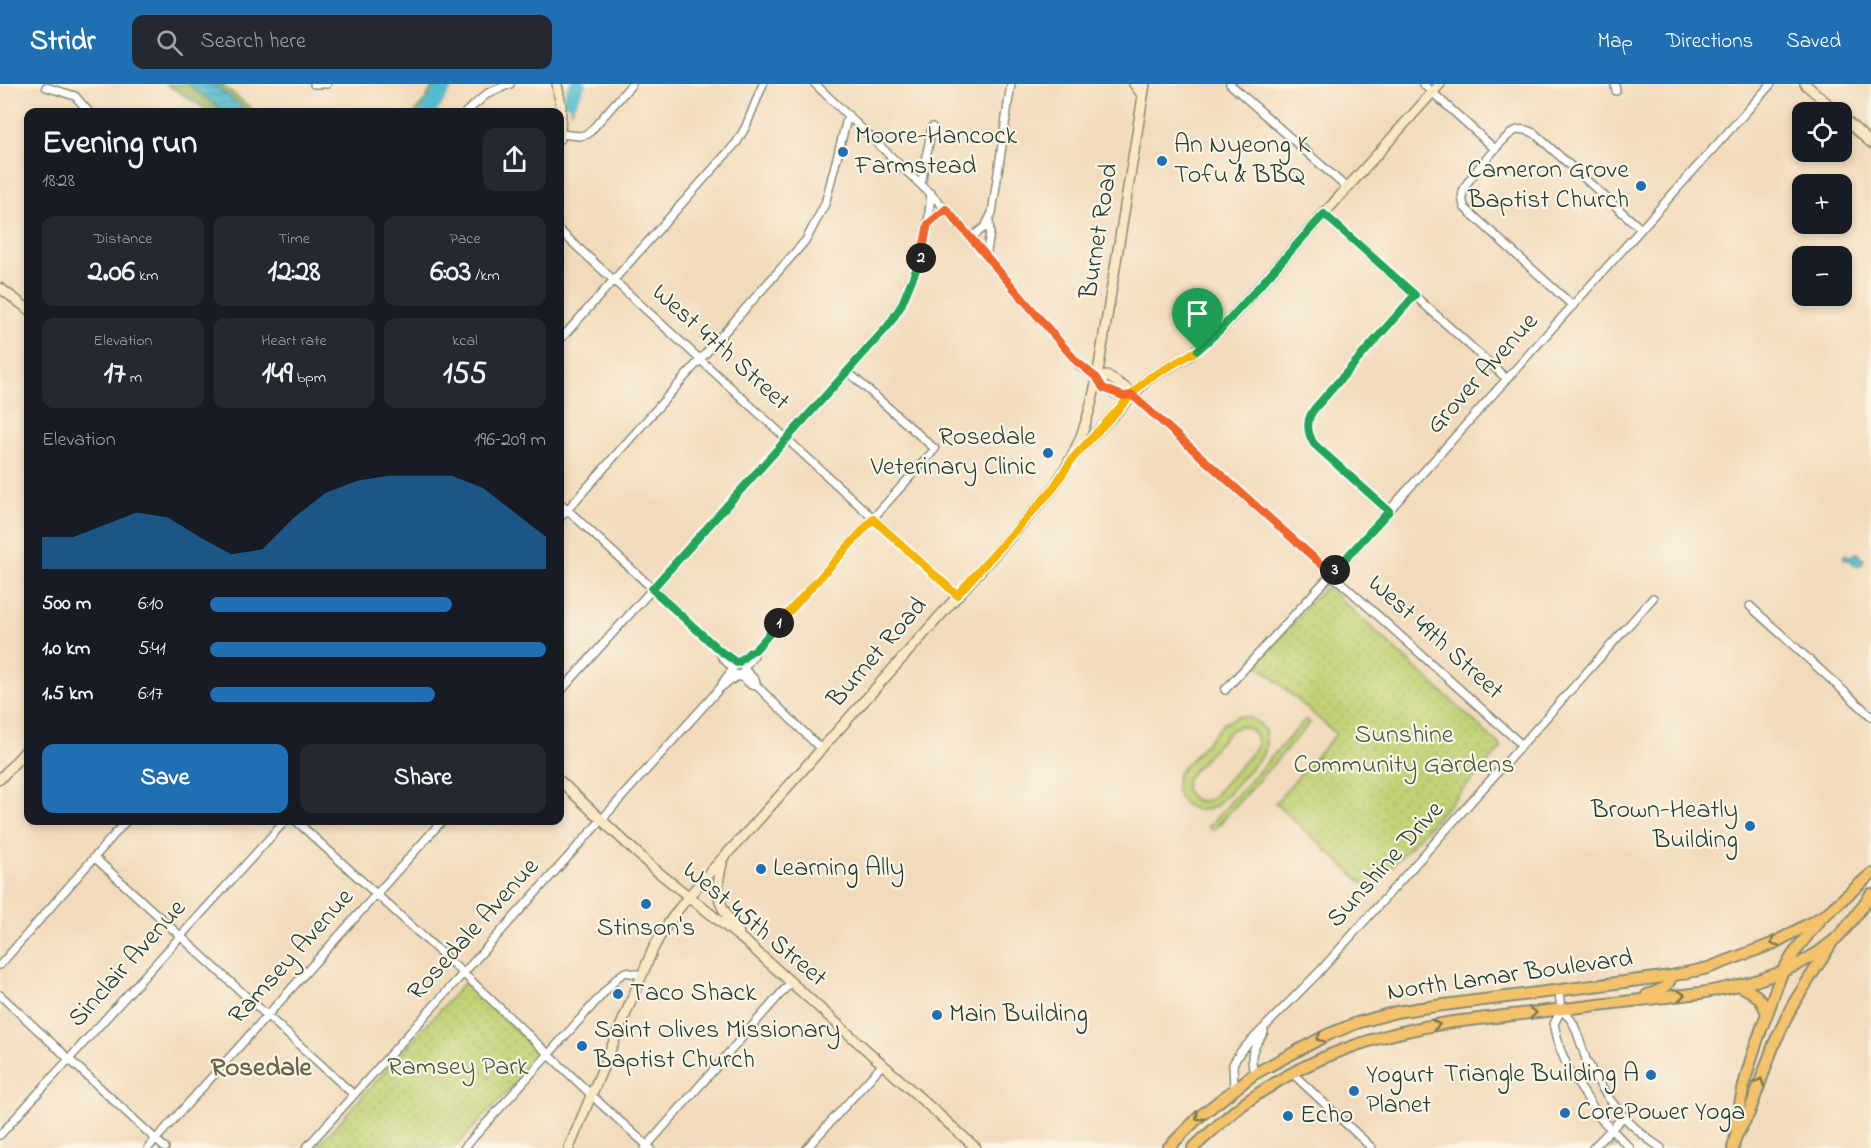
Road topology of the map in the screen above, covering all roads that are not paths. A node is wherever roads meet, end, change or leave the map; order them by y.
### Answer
1 (510, 84) edge
2 (557, 84) edge
3 (632, 84) edge
4 (763, 84) edge
5 (814, 84) edge
6 (1011, 84) edge
7 (1134, 84) edge
8 (1145, 84) edge
9 (1230, 84) edge
10 (1423, 84) edge
11 (1440, 84) edge
12 (1771, 84) edge
13 (1805, 84) edge
14 (46, 87) dead end
15 (1433, 93) junction
16 (1143, 96) junction
17 (1826, 102) edge
18 (86, 108) edge
19 (471, 108) edge
20 (561, 108) edge
21 (848, 115) junction
22 (1852, 126) edge
23 (932, 127) dead end
24 (564, 136) edge
25 (1871, 143) edge
26 (1495, 149) junction
27 (921, 183) junction
28 (1347, 188) junction
29 (931, 193) junction
30 (946, 209) junction
31 (1324, 214) junction
32 (989, 221) junction
33 (928, 224) junction
34 (1641, 229) junction
35 (564, 235) edge
36 (970, 238) junction
37 (986, 257) junction
38 (613, 279) junction
39 (0, 288) edge
40 (1415, 295) junction
41 (24, 303) edge
42 (1573, 306) junction
43 (564, 335) edge
44 (701, 359) junction
45 (848, 372) junction
46 (1097, 378) junction
47 (1508, 379) junction
48 (1132, 395) junction
49 (788, 439) junction
50 (1073, 458) junction
51 (564, 507) edge
52 (567, 510) junction
53 (1389, 511) junction
54 (564, 513) edge
55 (873, 519) junction
56 (1332, 574) junction
57 (652, 589) junction
58 (957, 595) junction
59 (1653, 598) dead end
60 (1750, 606) dead end
61 (738, 669) junction
62 (564, 688) edge
63 (1225, 690) dead end
64 (1871, 717) edge
65 (1522, 744) junction
66 (821, 749) junction
67 (24, 752) edge
68 (0, 779) edge
69 (564, 784) edge
70 (602, 820) junction
71 (123, 825) edge
72 (282, 825) edge
73 (301, 825) edge
74 (439, 825) edge
75 (94, 857) junction
76 (723, 861) junction
77 (1871, 874) edge
78 (377, 894) junction
79 (1871, 894) edge
80 (687, 898) junction
81 (1825, 915) junction
82 (181, 937) junction
83 (744, 940) junction
84 (1833, 941) junction
85 (0, 965) edge
86 (1783, 972) junction
87 (464, 974) junction
88 (642, 975) junction
89 (1671, 976) junction
90 (791, 982) junction
91 (1740, 986) junction
92 (1559, 991) junction
93 (0, 995) edge
94 (1623, 1002) junction
95 (1561, 1010) junction
96 (1767, 1014) junction
97 (267, 1017) junction
98 (1375, 1018) junction
99 (1269, 1024) junction
100 (1379, 1037) junction
101 (550, 1055) junction
102 (70, 1059) junction
103 (883, 1064) junction
104 (1295, 1073) junction
105 (1254, 1074) junction
106 (1233, 1089) junction
107 (354, 1095) junction
108 (592, 1095) junction
109 (1245, 1102) junction
110 (1624, 1116) junction
111 (1610, 1129) junction
112 (0, 1135) edge
113 (1736, 1136) junction
114 (156, 1140) junction
115 (970, 1146) edge
116 (648, 1147) edge
117 (148, 1148) edge
118 (165, 1148) edge
119 (306, 1148) edge
120 (464, 1148) edge
121 (568, 1148) edge
122 (807, 1148) edge
123 (1168, 1148) edge
124 (1193, 1148) edge
125 (1372, 1148) edge
126 (1593, 1148) edge
127 (1630, 1148) edge
128 (1661, 1148) edge
129 (1732, 1148) edge

1 - 19 street
2 - 20 main road
3 - 24 street
4 - 38 street
5 - 21 street, West 49th Street
6 - 32 street
7 - 16 main road
8 - 16 main road, Burnet Road
9 - 28 street
10 - 15 street
11 - 15 main road
12 - 34 street, Grover Avenue
13 - 17 main road
14 - 18 street
15 - 26 street
15 - 28 main road
16 - 46 main road, Burnet Road
21 - 27 street, West 49th Street
21 - 44 street
22 - 25 main road
23 - 27 street
26 - 34 street
26 - 42 street
27 - 29 street, West 49th Street
28 - 31 main road
29 - 30 street, West 49th Street
29 - 33 street
30 - 33 street
30 - 36 street, West 49th Street
31 - 40 street
31 - 48 main road
32 - 36 street
32 - 37 street
33 - 45 street
34 - 42 street, Grover Avenue
35 - 38 street, West 47th Street
36 - 37 street, West 49th Street
37 - 46 street, West 49th Street
38 - 43 street
38 - 44 street, West 47th Street
39 - 41 main road
40 - 47 street
40 - 53 street
42 - 47 street, Grover Avenue
44 - 49 street, West 47th Street
44 - 52 street
45 - 49 street
45 - 55 street, Rosedale Avenue
46 - 48 main road, West 49th Street
46 - 50 main road, Burnet Road
47 - 53 street, Grover Avenue
48 - 50 main road
48 - 56 street, West 49th Street
49 - 55 street, West 47th Street
49 - 57 street
50 - 58 main road, Burnet Road
51 - 52 street
52 - 54 street
52 - 57 street
53 - 56 street, Grover Avenue
55 - 58 street, West 47th Street
55 - 61 street, Rosedale Avenue
56 - 63 street, Grover Avenue
56 - 65 street, West 49th Street
57 - 61 street
57 - 62 street
58 - 66 main road, Burnet Road
59 - 65 street, Sunshine Drive
60 - 64 street
61 - 66 street
61 - 70 street, Rosedale Avenue
65 - 99 street, Sunshine Drive
66 - 76 main road, Burnet Road
67 - 68 main road
69 - 70 main road, West 45th Street
70 - 80 main road, West 45th Street
70 - 87 street, Rosedale Avenue
71 - 75 street
72 - 82 street, Sinclair Avenue
73 - 78 street
74 - 78 street, Ramsey Avenue
75 - 82 street
75 - 85 street
76 - 80 main road, Burnet Road
76 - 83 main road
77 - 81 main road, North Lamar Boulevard
78 - 87 street
78 - 97 street, Ramsey Avenue
79 - 84 main road, North Lamar Boulevard
80 - 83 main road, West 45th Street
80 - 88 main road, Burnet Road
81 - 86 main road
81 -> 89 main road, North Lamar Boulevard
82 - 97 street
82 - 102 street, Sinclair Avenue
83 - 90 main road, West 45th Street
84 - 86 main road, North Lamar Boulevard
113 -> 84 main road
86 - 91 main road, North Lamar Boulevard
86 - 96 main road
87 - 101 street
87 - 107 street, Rosedale Avenue
88 - 101 street
88 - 108 main road, Burnet Road
89 - 92 main road, North Lamar Boulevard
89 - 94 main road
90 - 103 main road, West 45th Street
90 - 116 street
94 -> 91 main road, North Lamar Boulevard
91 - 96 main road
92 - 95 street
92 - 98 main road, North Lamar Boulevard
93 - 102 street
94 - 95 main road, North Lamar Boulevard
100 -> 95 main road, North Lamar Boulevard
95 - 110 street
95 - 111 street
96 - 113 main road
97 - 107 street
97 - 114 street, Ramsey Avenue
98 - 100 main road
98 -> 105 main road, North Lamar Boulevard
99 - 105 street, Sunshine Drive
99 - 106 street, Sunshine Drive
100 - 104 main road, North Lamar Boulevard
101 - 108 street
101 - 120 street
102 - 112 street, Sinclair Avenue
102 - 114 street
103 - 115 main road, West 45th Street
103 - 122 street
104 - 109 main road, North Lamar Boulevard
104 - 125 street
105 - 106 main road, North Lamar Boulevard
105 - 109 main road
106 -> 123 main road, North Lamar Boulevard
107 - 119 street, Rosedale Avenue
108 - 116 street
108 - 121 main road, Burnet Road
109 - 124 main road, North Lamar Boulevard
110 - 111 street
110 - 128 street
111 - 126 street
111 - 127 street
113 - 129 main road
114 - 117 street, Ramsey Avenue
114 - 118 street

